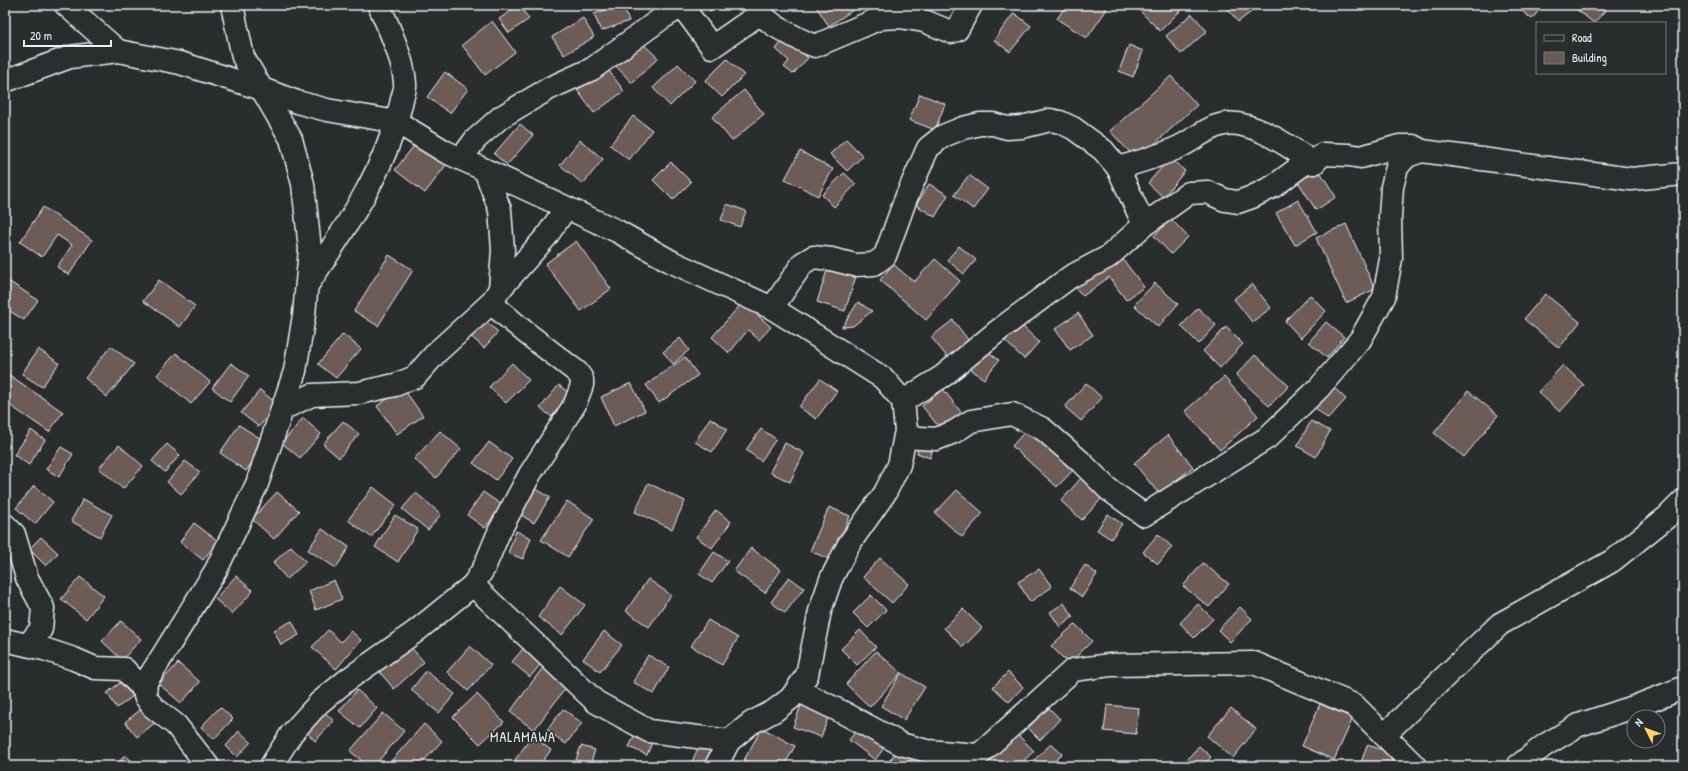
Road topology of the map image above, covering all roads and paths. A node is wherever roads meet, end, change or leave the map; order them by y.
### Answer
1 (66, 5) edge
2 (232, 5) edge
3 (379, 5) edge
4 (971, 5) edge
5 (118, 51) junction
6 (5, 81) edge
7 (262, 89) junction
8 (397, 122) junction
9 (1422, 151) junction
10 (461, 159) junction
11 (1314, 162) junction
12 (1118, 168) junction
13 (485, 170) junction
14 (1683, 174) edge
15 (566, 208) junction
16 (1144, 225) junction
17 (307, 285) junction
18 (495, 296) junction
19 (772, 308) junction
20 (903, 400) junction
21 (282, 409) junction
22 (905, 437) junction
23 (1683, 501) edge
24 (5, 525) edge
25 (473, 585) junction
26 (5, 640) edge
27 (28, 645) junction
28 (1683, 688) edge
29 (797, 690) junction
30 (145, 692) junction
31 (1384, 735) junction
32 (729, 741) junction
33 (922, 758) edge
34 (208, 766) edge
35 (270, 766) edge
36 (716, 766) edge
37 (1416, 766) edge
38 (1518, 766) edge

1 - 5 street
2 - 7 street
3 - 8 street
4 - 10 street
5 - 6 street
5 - 7 street
7 - 8 street
7 - 17 street
8 - 10 street
8 - 17 street
9 - 11 street
9 - 14 street
9 - 22 street
10 - 13 street
11 - 12 street
11 - 16 street
12 - 16 street
12 - 19 street
13 - 15 street
13 - 18 street
15 - 18 street
15 - 19 street
16 - 20 street
17 - 21 street
18 - 21 street
18 - 25 street
19 - 20 street
20 - 22 street
21 - 30 street
22 - 29 street
23 - 31 street
24 - 27 street
25 - 32 street
25 - 35 street
26 - 27 street
27 - 30 street
28 - 38 street
29 - 32 street
29 - 33 street
30 - 34 street
31 - 33 street
31 - 37 street
32 - 36 street

